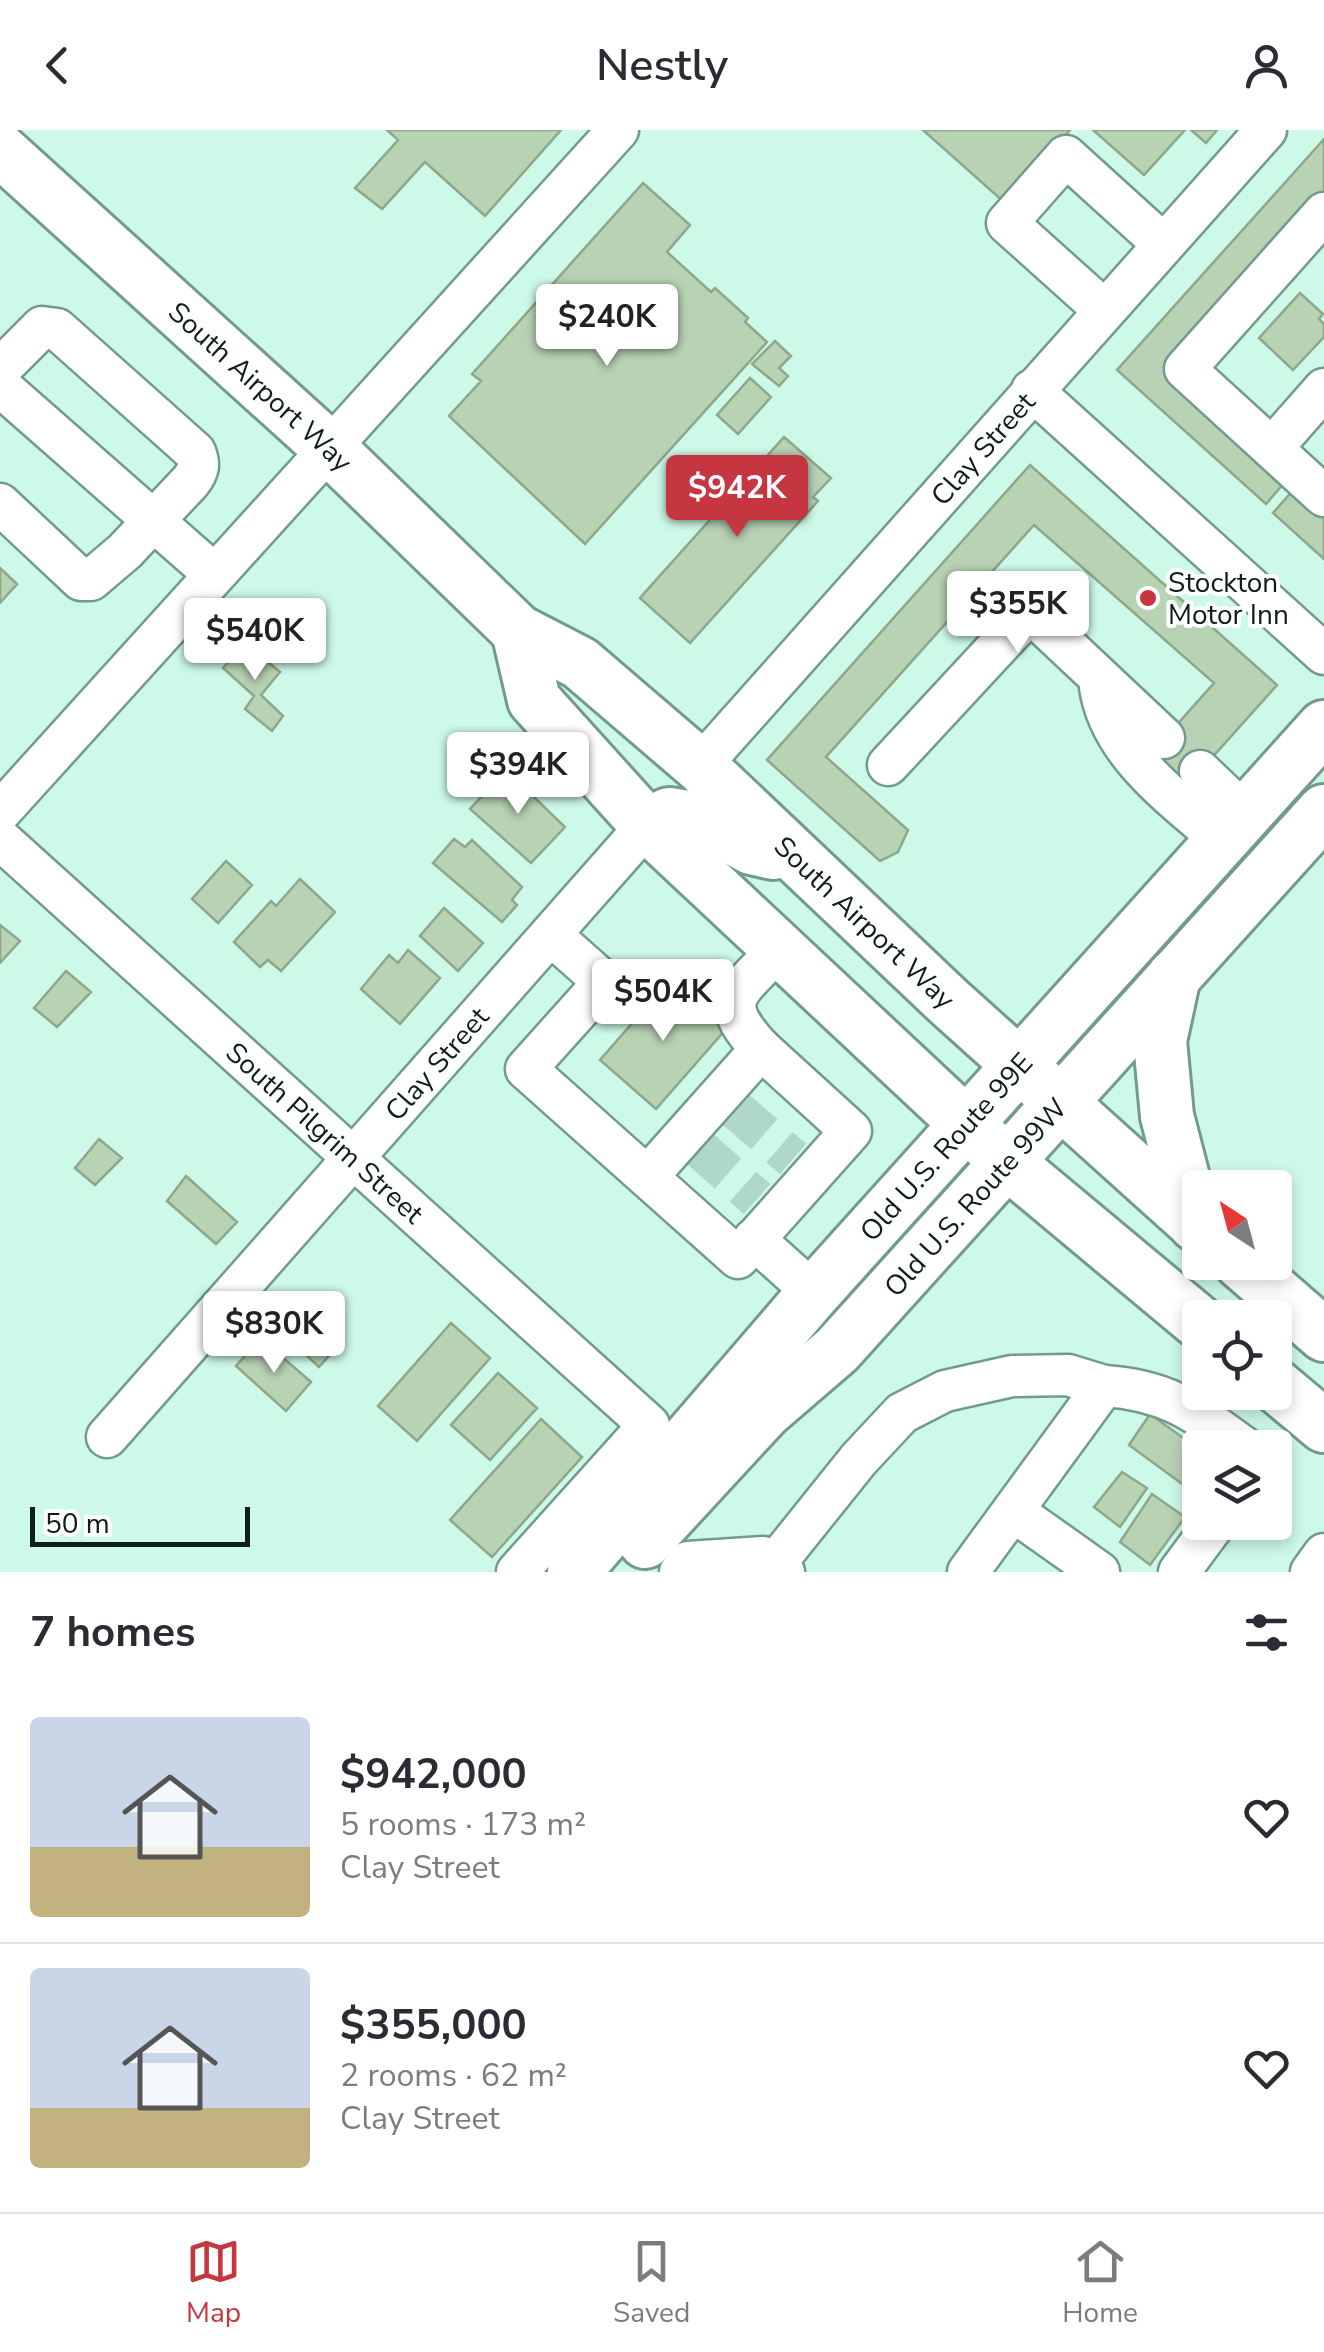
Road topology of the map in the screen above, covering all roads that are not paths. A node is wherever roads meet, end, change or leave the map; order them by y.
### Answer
1 (618, 130) edge
2 (1266, 130) edge
3 (0, 150) edge
4 (1324, 213) edge
5 (1163, 244) junction
6 (1104, 310) junction
7 (0, 369) edge
8 (0, 386) edge
9 (1324, 389) edge
10 (1032, 390) junction
11 (328, 447) junction
12 (1272, 448) junction
13 (1324, 496) edge
14 (0, 504) edge
15 (155, 521) junction
16 (214, 574) junction
17 (518, 631) junction
18 (1324, 654) edge
19 (1099, 676) junction
20 (548, 716) junction
21 (1324, 727) edge
22 (1164, 738) dead end
23 (888, 765) dead end
24 (700, 766) junction
25 (1200, 771) dead end
26 (1324, 811) edge
27 (0, 812) edge
28 (647, 826) junction
29 (1234, 828) junction
30 (0, 838) edge
31 (799, 860) junction
32 (551, 934) junction
33 (779, 948) junction
34 (1174, 976) junction
35 (761, 1050) junction
36 (1018, 1065) junction
37 (1060, 1104) junction
38 (966, 1122) junction
39 (354, 1159) junction
40 (1007, 1162) junction
41 (1182, 1170) edge
42 (647, 1177) junction
43 (1182, 1212) edge
44 (762, 1218) junction
45 (1261, 1280) edge
46 (814, 1293) junction
47 (1182, 1308) edge
48 (1324, 1335) edge
49 (1104, 1386) junction
50 (1292, 1399) edge
51 (1324, 1426) edge
52 (1220, 1430) edge
53 (107, 1437) dead end
54 (1013, 1511) junction
55 (1203, 1540) edge
56 (1324, 1554) edge
57 (779, 1568) edge
58 (518, 1572) edge
59 (574, 1572) edge
60 (616, 1572) edge
61 (680, 1572) edge
62 (968, 1572) edge
63 (1099, 1572) edge
64 (1179, 1572) edge
65 (1311, 1572) edge

1 - 11 street
2 - 5 street, Clay Street
3 - 11 main road, South Airport Way
4 - 12 street
5 - 6 street, Clay Street
5 - 6 street
6 - 10 street, Clay Street
7 - 15 street
8 - 15 street
9 - 12 street
10 - 18 street
10 - 24 street, Clay Street
11 - 16 street
11 - 17 main road, South Airport Way
12 - 13 street
14 - 15 street
15 - 16 street
16 - 27 street
17 - 20 main road
17 - 24 main road, South Airport Way
19 - 22 street
19 - 23 street
19 - 29 street
20 - 24 main road
20 - 28 main road
21 - 29 main road, Old U.S. Route 99E
24 - 31 main road, South Airport Way
25 - 29 street
26 - 34 main road, Old U.S. Route 99W
28 - 31 main road
28 - 32 street, Clay Street
28 - 33 main road
29 - 36 main road, Old U.S. Route 99E
30 - 39 street, South Pilgrim Street
31 - 36 main road, South Airport Way
32 - 39 street, Clay Street
32 - 42 street
33 - 35 street
33 - 38 main road
34 - 37 main road, Old U.S. Route 99W
34 - 41 main road
35 - 42 street
35 - 44 street
36 - 37 main road, South Airport Way
36 - 38 main road, Old U.S. Route 99E
37 - 40 main road, Old U.S. Route 99W
37 - 43 main road, South Airport Way
38 - 40 main road
38 - 46 main road, Old U.S. Route 99E
39 - 53 street, Clay Street
39 - 58 street, South Pilgrim Street
40 - 47 main road
40 - 60 main road, Old U.S. Route 99W
42 - 44 street
44 - 46 street
45 - 48 main road
46 - 59 main road, Old U.S. Route 99E
49 - 52 street
49 - 54 street
49 - 57 street
50 - 51 main road
54 - 62 street
54 - 63 street
55 - 64 street
56 - 65 street
57 - 61 street

